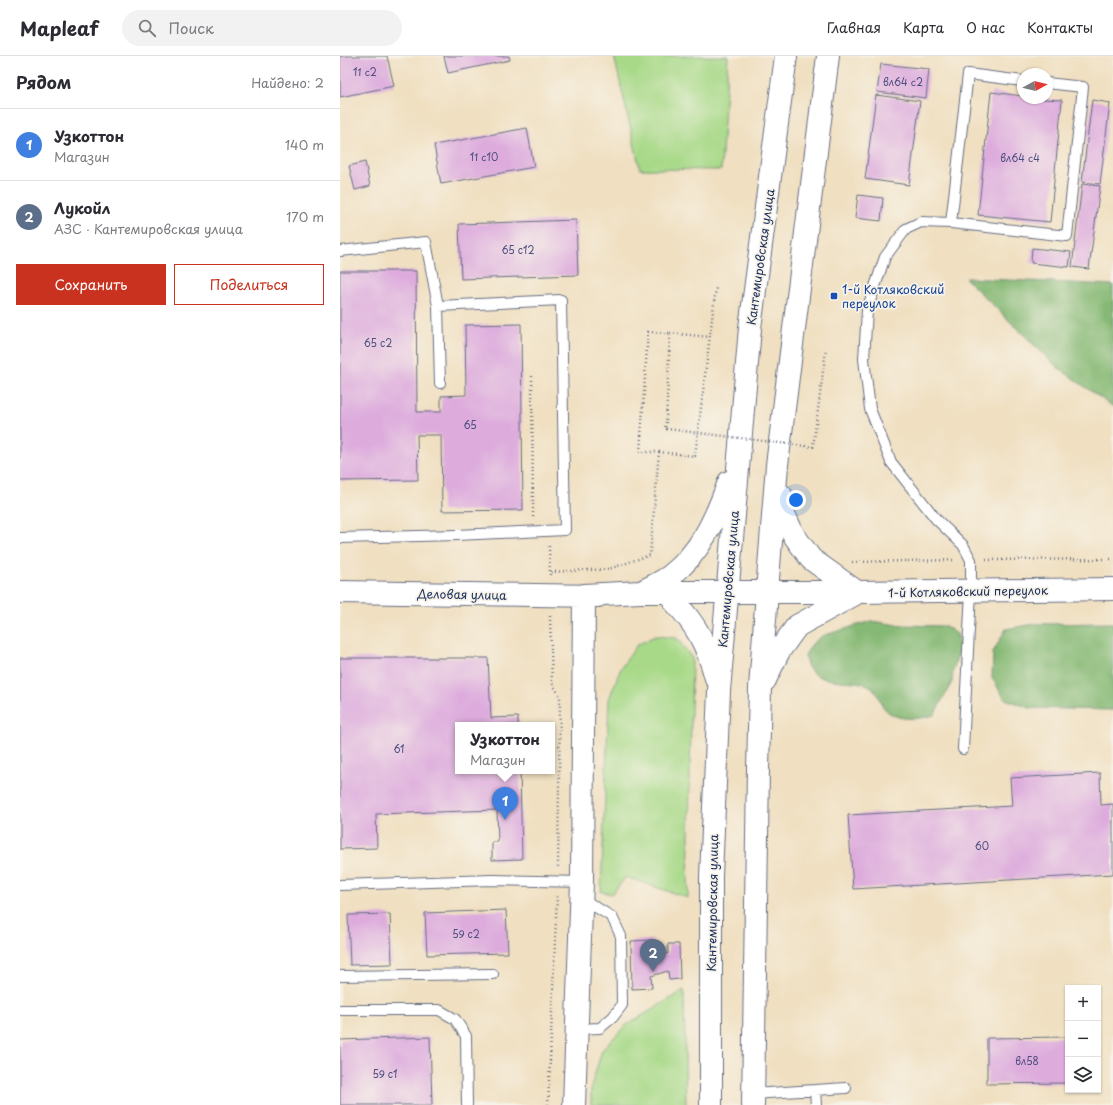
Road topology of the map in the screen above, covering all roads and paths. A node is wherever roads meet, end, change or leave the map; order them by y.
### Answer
1 (786, 56) edge
2 (828, 56) edge
3 (1017, 80) edge
4 (1053, 84) edge
5 (951, 223) junction
6 (340, 251) edge
7 (716, 286) dead end
8 (438, 306) junction
9 (670, 334) junction
10 (710, 337) junction
11 (826, 349) dead end
12 (532, 376) dead end
13 (440, 384) dead end
14 (659, 452) junction
15 (738, 460) junction
16 (777, 464) junction
17 (549, 531) junction
18 (533, 532) junction
19 (340, 538) edge
20 (550, 572) junction
21 (1113, 589) edge
22 (971, 591) junction
23 (340, 592) edge
24 (640, 592) junction
25 (721, 592) junction
26 (767, 592) junction
27 (857, 592) junction
28 (549, 595) junction
29 (584, 595) junction
30 (674, 601) junction
31 (760, 688) junction
32 (719, 692) junction
33 (963, 749) dead end
34 (558, 882) junction
35 (340, 885) edge
36 (581, 890) junction
37 (493, 974) dead end
38 (340, 976) edge
39 (340, 1010) edge
40 (577, 1029) junction
41 (846, 1088) dead end
42 (815, 1090) junction
43 (753, 1100) edge
44 (467, 1105) edge
45 (548, 1105) edge
46 (574, 1105) edge
47 (711, 1105) edge
48 (816, 1105) edge

1 - 15 main road, Кантемировская улица
2 - 16 main road
3 - 5 lane
4 - 5 lane
5 - 22 lane
6 - 8 lane
7 - 10 path
8 - 13 lane
8 - 17 lane
9 - 10 path
9 - 11 path, bridge
9 - 14 path
10 - 14 path
12 - 18 path
14 - 20 path
15 - 24 main road
15 - 25 main road, Кантемировская улица
16 - 26 main road
16 - 27 main road
17 - 18 lane
17 - 20 path
18 - 19 lane
20 - 28 path
21 - 22 main road, 1-й Котляковский переулок
22 - 27 main road, 1-й Котляковский переулок
22 - 33 lane
23 - 28 main road, Деловая улица
24 - 25 main road, 1-й Котляковский переулок
24 - 29 main road, 1-й Котляковский переулок
25 - 26 main road, 1-й Котляковский переулок
25 - 30 main road
25 - 32 main road, Кантемировская улица
26 - 27 main road, 1-й Котляковский переулок
26 - 31 main road
27 - 31 main road
28 - 29 main road, Деловая улица
28 - 34 path
29 - 30 main road
29 - 36 main road
30 - 32 main road
31 - 43 main road
32 - 47 main road, Кантемировская улица
34 - 35 lane
34 - 36 lane
34 - 45 path
36 - 40 main road
36 - 40 lane
37 - 38 lane
39 - 44 lane
40 - 46 main road
41 - 42 lane
42 - 43 lane
42 - 48 lane

